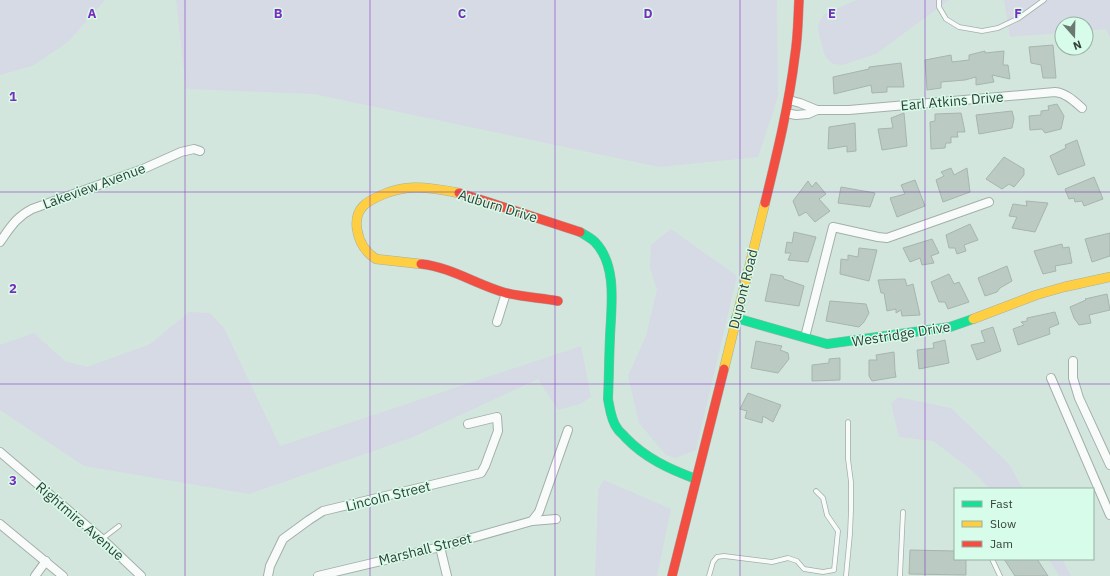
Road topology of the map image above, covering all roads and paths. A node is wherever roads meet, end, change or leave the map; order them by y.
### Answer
1 (798, 0) edge
2 (939, 0) edge
3 (1044, 0) edge
4 (789, 100) junction
5 (1082, 108) dead end
6 (817, 110) junction
7 (786, 113) junction
8 (200, 151) dead end
9 (989, 202) dead end
10 (0, 242) edge
11 (1110, 277) edge
12 (506, 293) junction
13 (558, 301) dead end
14 (736, 318) junction
15 (497, 322) dead end
16 (805, 337) junction
17 (1073, 361) dead end
18 (1050, 378) dead end
19 (848, 422) dead end
20 (468, 424) dead end
21 (568, 430) dead end
22 (0, 452) edge
23 (1110, 465) edge
24 (696, 479) junction
25 (816, 491) dead end
26 (903, 512) dead end
27 (1110, 515) edge
28 (556, 519) dead end
29 (532, 521) junction
30 (0, 524) edge
31 (119, 526) dead end
32 (102, 539) junction
33 (440, 547) junction
34 (992, 560) edge
35 (46, 561) junction
36 (339, 574) edge
37 (35, 576) edge
38 (63, 576) edge
39 (141, 576) edge
40 (268, 576) edge
41 (318, 576) edge
42 (447, 576) edge
43 (672, 576) edge
44 (709, 576) edge
45 (846, 576) edge
46 (900, 576) edge
47 (1000, 576) edge

1 - 4 street, Dupont Road
2 - 3 lane
4 - 6 street, Earl Atkins Drive
4 - 7 street, Dupont Road
5 - 6 street, Earl Atkins Drive
6 - 7 street, Earl Atkins Drive
7 - 14 street, Dupont Road
8 - 10 street, Lakeview Avenue
9 - 16 street
11 - 16 street, Westridge Drive
12 - 13 street, Auburn Drive
12 - 15 street
12 - 24 street, Auburn Drive
14 - 16 street, Westridge Drive
14 - 24 street, Dupont Road
17 - 23 street
18 - 27 street
19 - 45 lane
20 - 40 street, Lincoln Street
21 - 29 street
22 - 32 street, Rightmire Avenue
24 - 43 street, Dupont Road
25 - 44 lane
26 - 46 lane
28 - 29 street, Marshall Street
29 - 33 street, Marshall Street
30 - 35 street
31 - 32 lane
32 - 39 street, Rightmire Avenue
33 - 36 street, Marshall Street
33 - 42 street
34 - 47 lane
35 - 37 street
35 - 38 street
36 - 41 street, Marshall Street

